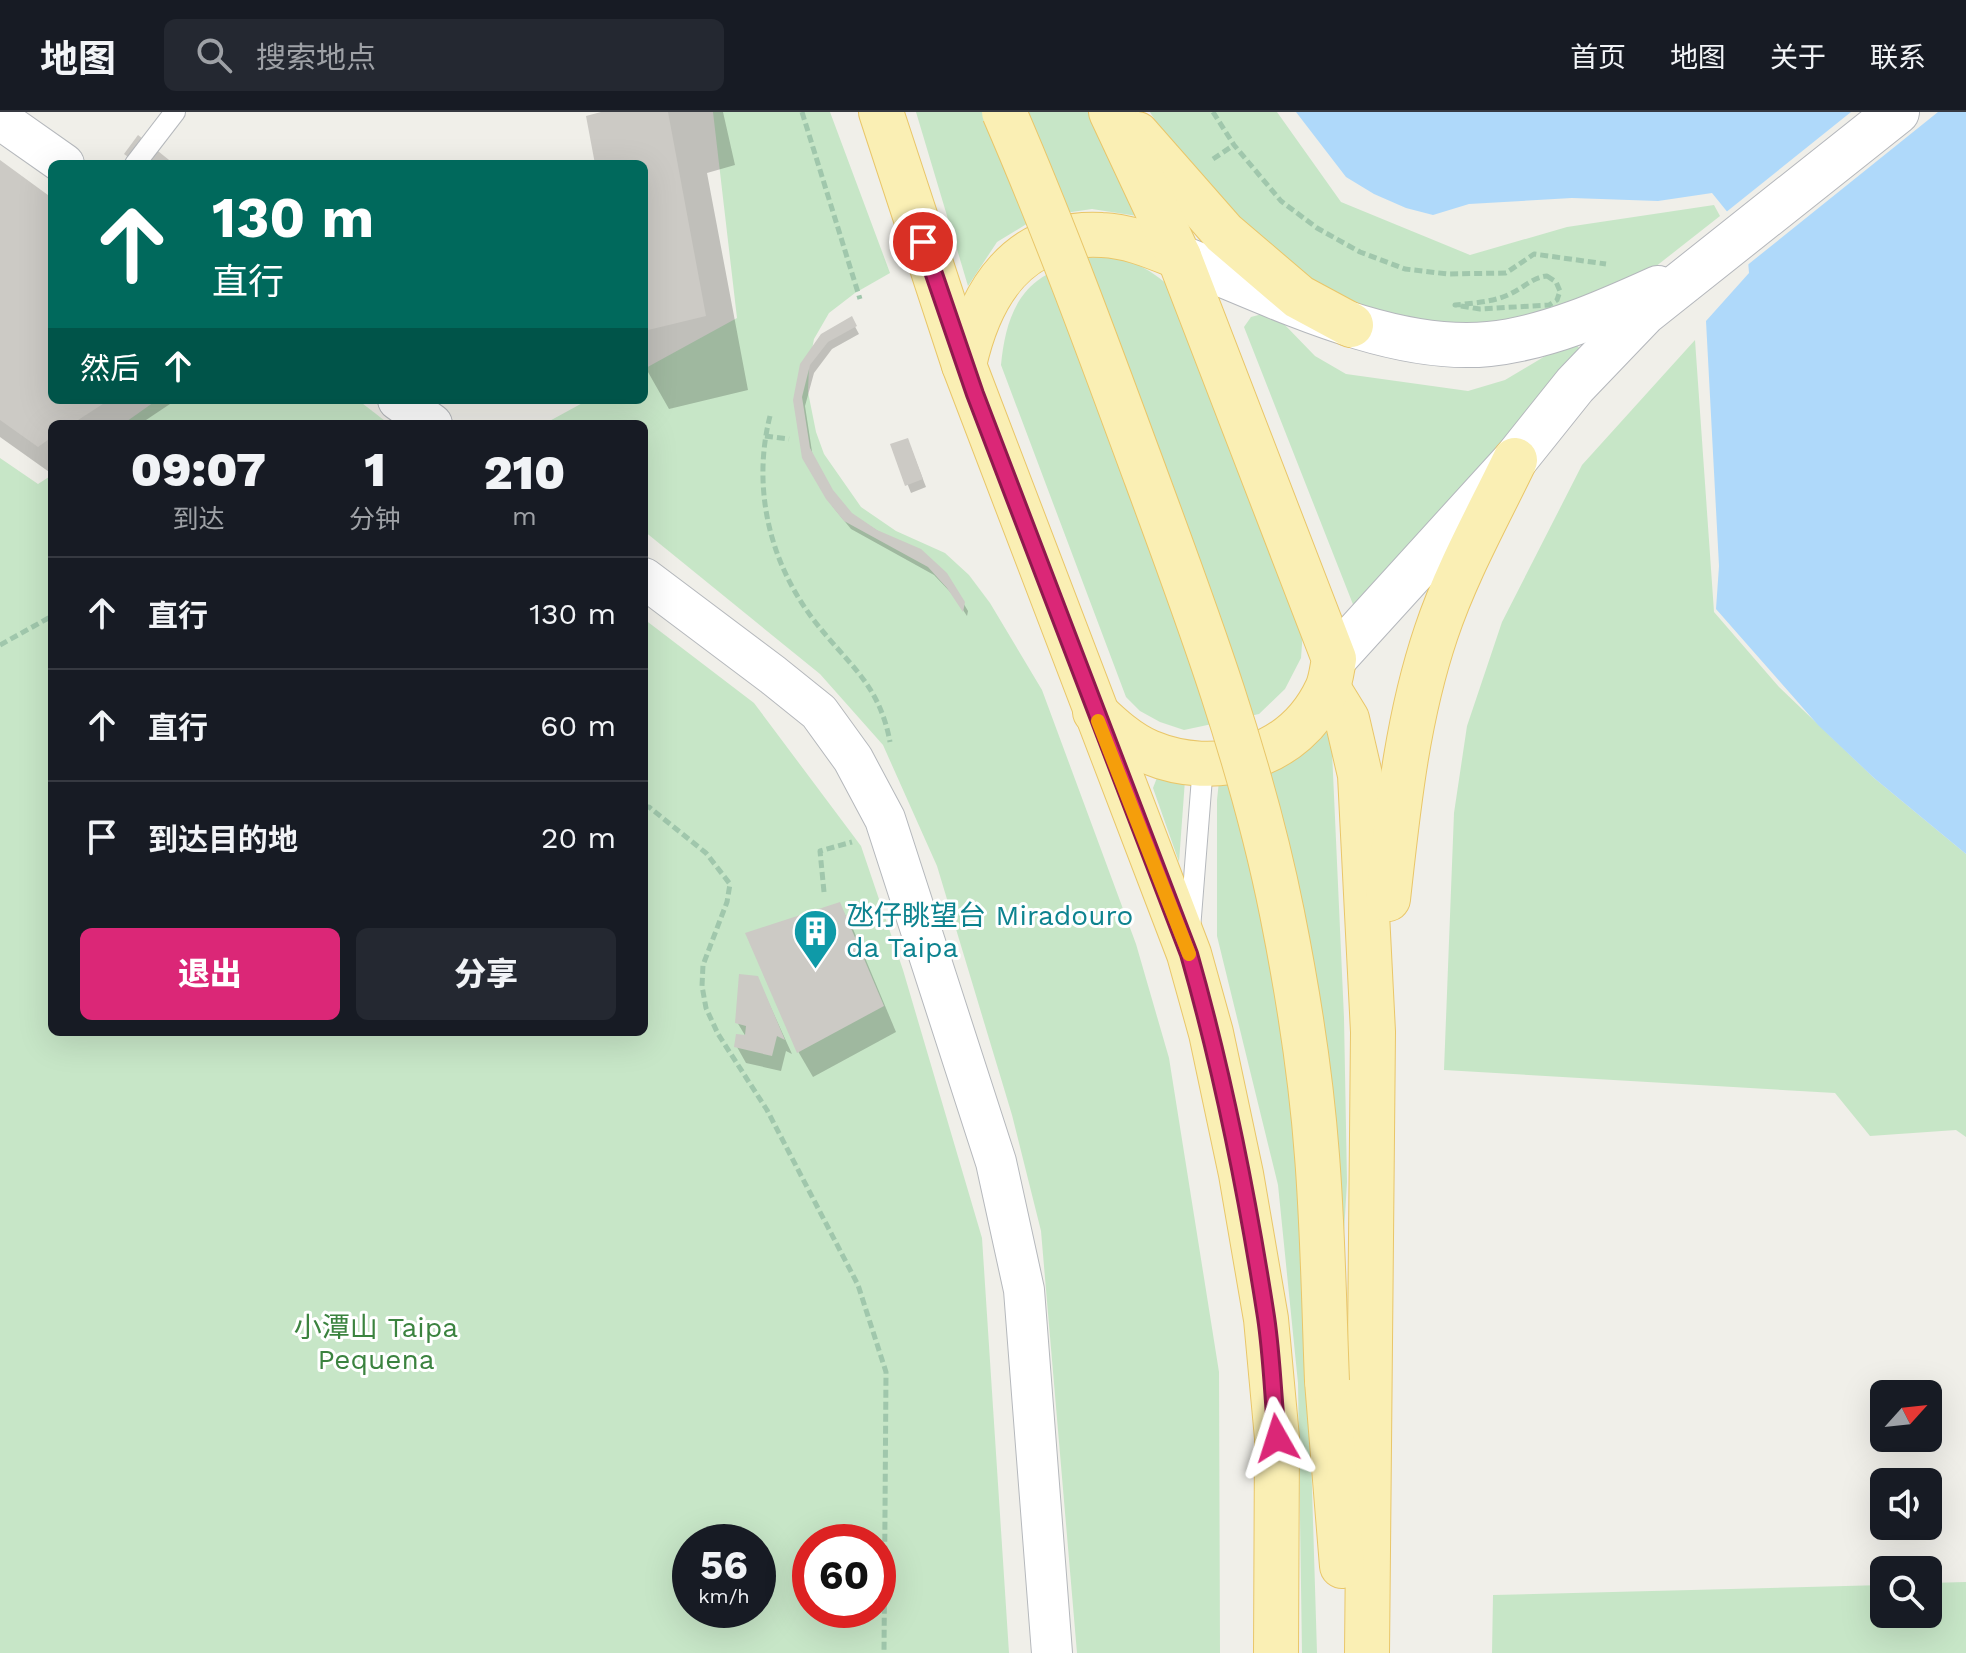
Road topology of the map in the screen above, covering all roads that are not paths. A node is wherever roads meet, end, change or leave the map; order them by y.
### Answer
1 (881, 112) edge
2 (1004, 112) edge
3 (1114, 112) edge
4 (1897, 112) edge
5 (164, 116) edge
6 (0, 119) edge
7 (58, 160) edge
8 (137, 160) edge
9 (1179, 257) junction
10 (1703, 267) junction
11 (1351, 325) junction
12 (964, 365) junction
13 (404, 404) edge
14 (426, 420) edge
15 (1515, 460) junction
16 (648, 581) edge
17 (1331, 674) junction
18 (1095, 712) junction
19 (1203, 765) junction
20 (1189, 954) junction
21 (1373, 1032) junction
22 (1052, 1653) edge
23 (1276, 1653) edge
24 (1349, 1653) edge
25 (1367, 1653) edge

1 - 12 main road
2 - 24 main road, bridge
3 - 9 main road
3 - 11 main road
4 - 10 main road
5 - 8 lane
6 - 7 street
9 - 11 main road
9 - 12 main road
9 - 17 main road
10 - 11 main road
10 - 15 main road
12 - 18 main road
13 - 14 street
15 - 17 main road
15 - 21 main road
16 - 22 street
17 - 19 main road
17 - 21 main road
18 - 19 main road
18 - 20 main road
19 - 20 lane
20 - 23 main road
21 - 25 main road

